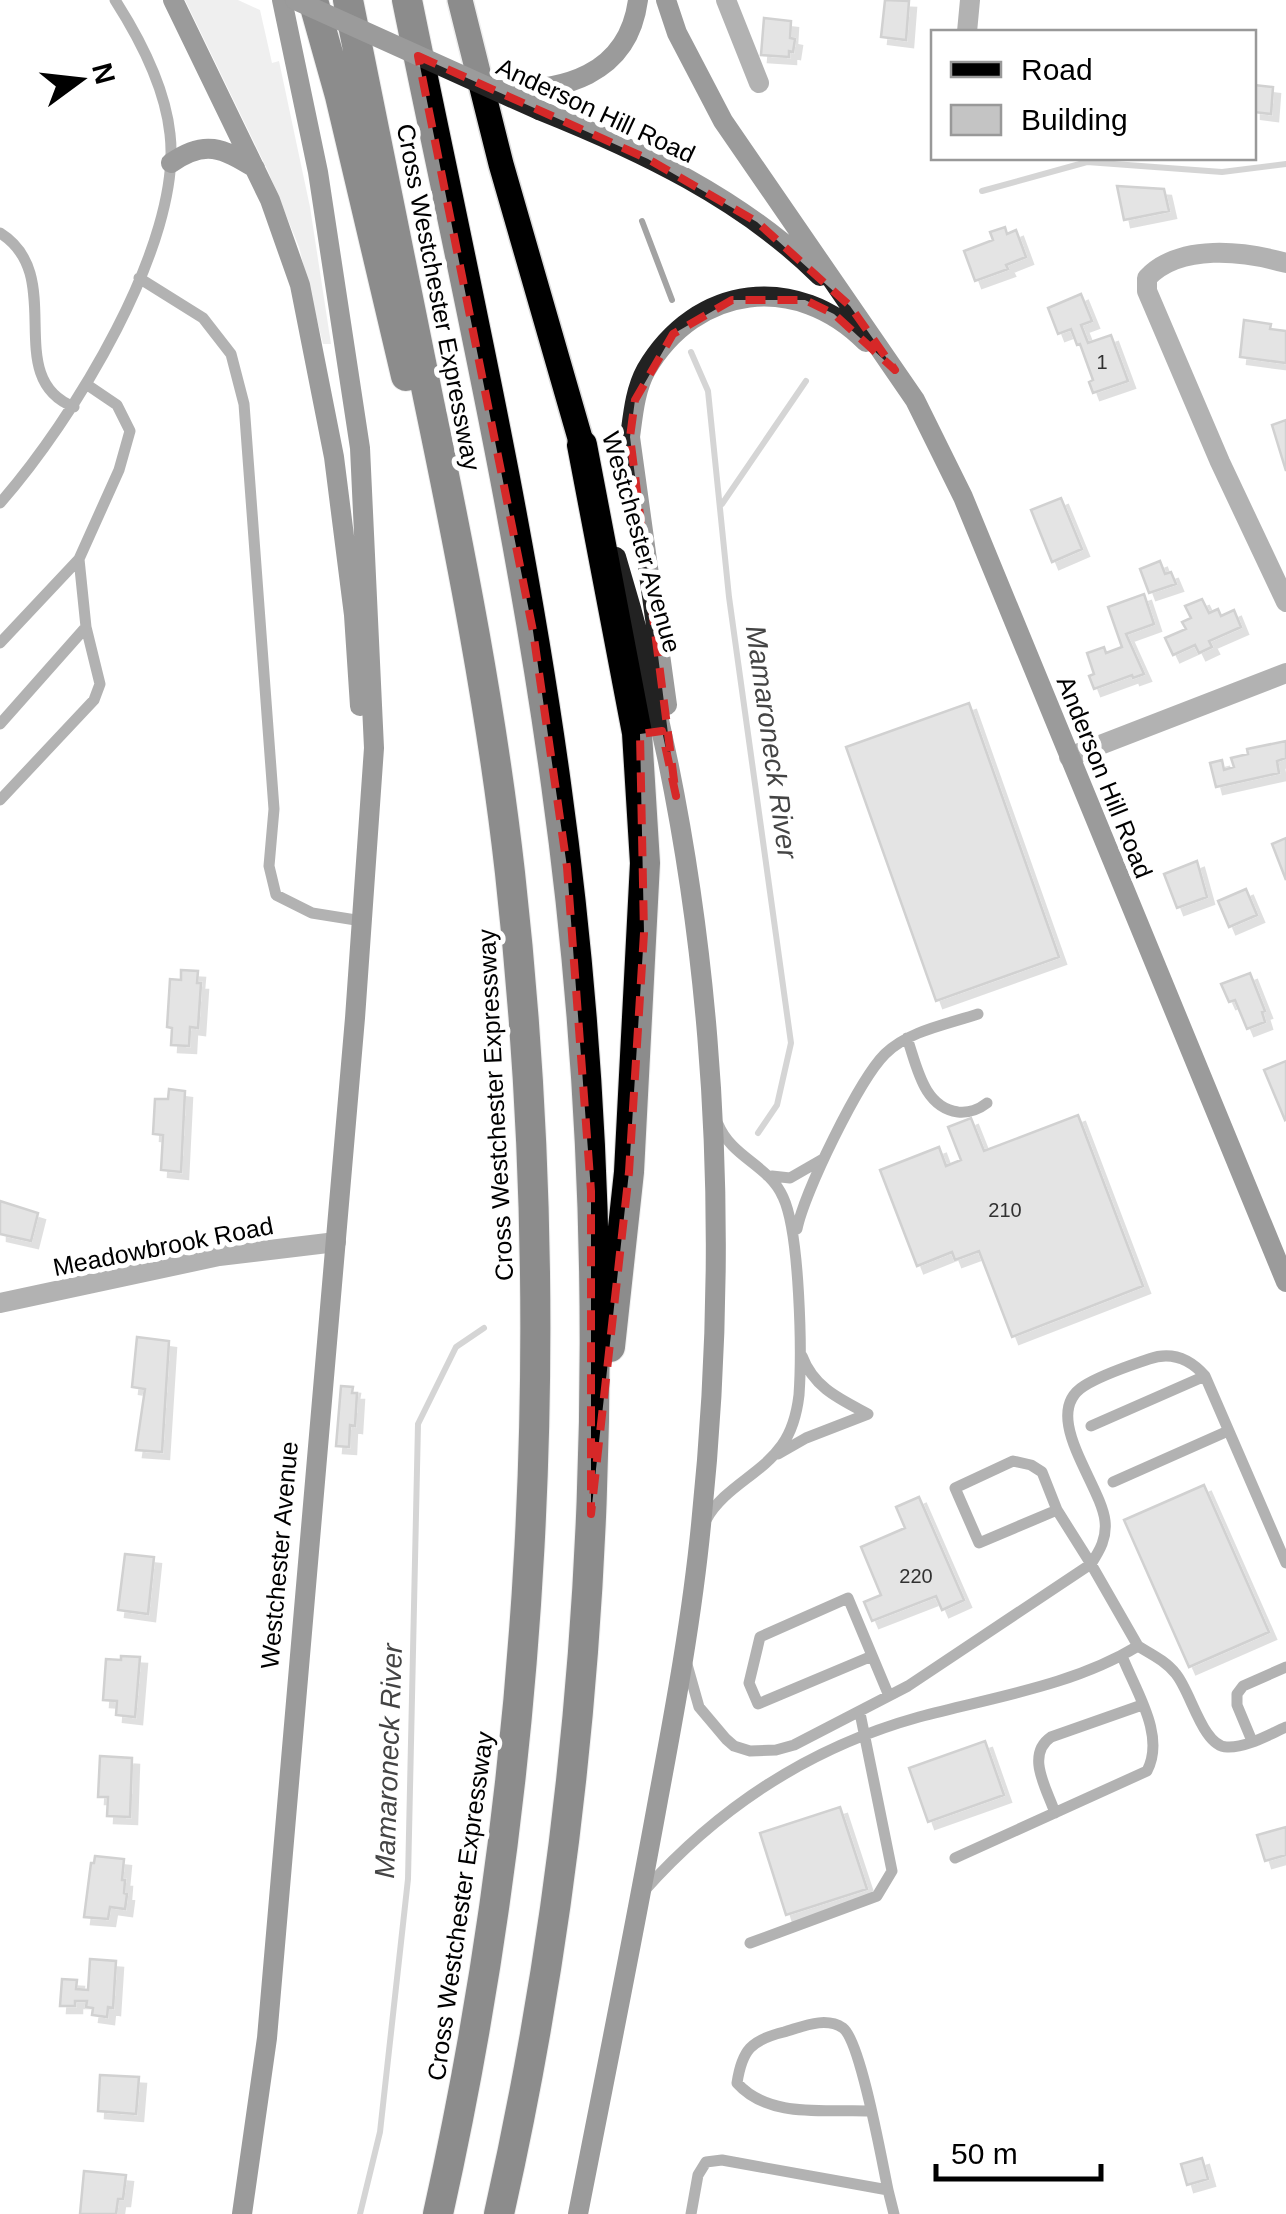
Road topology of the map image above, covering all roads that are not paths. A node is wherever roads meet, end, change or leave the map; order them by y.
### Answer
1 (114, 0) edge
2 (173, 0) edge
3 (282, 0) edge
4 (295, 0) edge
5 (314, 0) edge
6 (348, 0) edge
7 (407, 0) edge
8 (638, 0) edge
9 (666, 0) edge
10 (726, 0) edge
11 (970, 0) edge
12 (463, 8) edge
13 (967, 30) edge
14 (759, 83) dead end
15 (536, 101) junction
16 (170, 163) junction
17 (256, 168) junction
18 (0, 233) edge
19 (1286, 263) edge
20 (140, 278) junction
21 (850, 306) junction
22 (894, 370) junction
23 (86, 384) junction
24 (74, 407) junction
25 (582, 445) junction
26 (0, 502) edge
27 (79, 559) junction
28 (462, 561) junction
29 (1286, 602) edge
30 (86, 627) junction
31 (0, 643) edge
32 (1286, 673) edge
33 (0, 724) edge
34 (1070, 757) junction
35 (676, 796) junction
36 (0, 800) edge
37 (363, 910) junction
38 (978, 1014) dead end
39 (908, 1038) junction
40 (988, 1103) dead end
41 (714, 1112) junction
42 (826, 1156) junction
43 (769, 1175) junction
44 (336, 1242) junction
45 (794, 1244) junction
46 (1286, 1282) edge
47 (0, 1303) edge
48 (799, 1348) junction
49 (1204, 1376) junction
50 (1091, 1426) dead end
51 (1228, 1431) junction
52 (770, 1459) junction
53 (1114, 1482) dead end
54 (1057, 1510) junction
55 (591, 1514) junction
56 (701, 1528) junction
57 (1286, 1563) edge
58 (1091, 1564) junction
59 (1138, 1646) junction
60 (684, 1652) junction
61 (872, 1656) junction
62 (1122, 1656) junction
63 (1286, 1667) edge
64 (889, 1696) junction
65 (1142, 1705) junction
66 (860, 1712) junction
67 (1286, 1727) edge
68 (864, 1737) junction
69 (1252, 1741) junction
70 (1055, 1812) junction
71 (955, 1858) dead end
72 (641, 1894) junction
73 (750, 1943) dead end
74 (870, 2111) junction
75 (888, 2190) junction
76 (242, 2214) edge
77 (438, 2214) edge
78 (500, 2214) edge
79 (578, 2214) edge
80 (691, 2214) edge
81 (894, 2214) edge

1 - 16 lane
2 - 17 main road
3 - 37 main road
4 - 15 main road, Anderson Hill Road, bridge
5 - 28 highway
6 - 28 highway, Cross Westchester Expressway
7 - 55 highway, Cross Westchester Expressway
8 - 15 main road
9 - 21 main road, Anderson Hill Road
10 - 14 street
11 - 13 street
12 - 25 main road, Westchester Avenue
15 - 21 main road, Anderson Hill Road
16 - 17 main road
16 - 20 lane
17 - 37 main road
18 - 24 lane
19 - 29 street
20 - 23 lane
20 - 37 lane
21 - 22 main road, Anderson Hill Road
22 - 34 main road, Anderson Hill Road
22 - 35 main road
23 - 24 lane
23 - 27 lane
24 - 26 lane
25 - 35 main road, Westchester Avenue
25 - 55 highway
27 - 30 lane
27 - 31 lane
28 - 77 highway, Cross Westchester Expressway
30 - 33 lane
30 - 36 lane
32 - 34 street
34 - 46 main road, Anderson Hill Road
35 - 41 main road, Westchester Avenue
37 - 44 main road, Westchester Avenue
38 - 39 lane
39 - 40 lane
39 - 42 lane
41 - 43 lane
41 - 56 main road, Westchester Avenue
42 - 43 lane
42 - 45 lane
43 - 45 lane
44 - 47 street, Meadowbrook Road
44 - 76 main road, Westchester Avenue
45 - 48 lane
48 - 52 lane
48 - 52 lane
49 - 50 lane
49 - 51 lane
49 - 58 lane
51 - 53 lane
51 - 57 lane
52 - 56 lane
54 - 54 lane
54 - 58 lane
55 - 78 highway, Cross Westchester Expressway
56 - 60 main road
58 - 59 lane
58 - 64 lane
59 - 62 lane
59 - 69 lane
60 - 66 lane
60 - 72 main road
61 - 61 lane
61 - 64 lane
62 - 65 lane
62 - 68 lane
63 - 69 lane
64 - 66 lane
65 - 70 lane
65 - 70 lane
66 - 68 lane
67 - 69 lane
68 - 72 lane
68 - 73 lane
70 - 71 lane
72 - 79 main road
74 - 74 lane
74 - 75 lane
75 - 80 lane
75 - 81 lane

